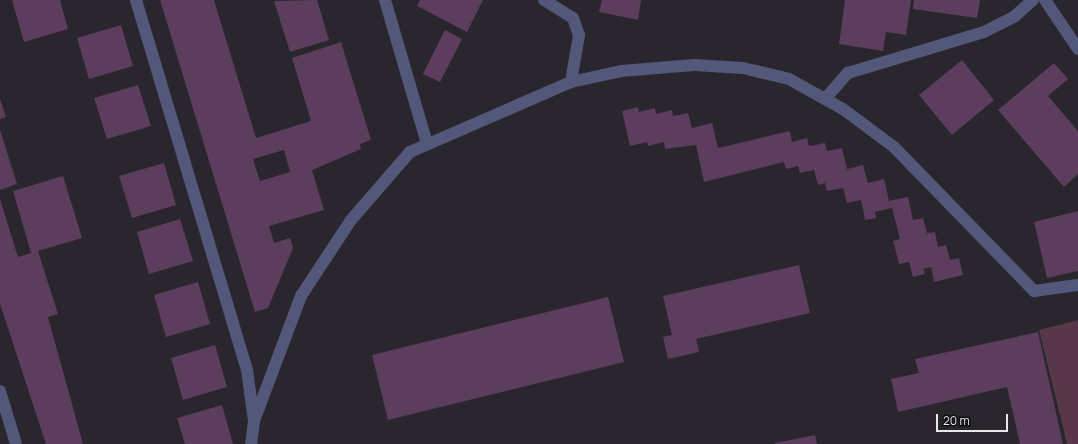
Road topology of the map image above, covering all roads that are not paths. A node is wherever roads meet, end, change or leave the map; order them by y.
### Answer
1 (136, 0) edge
2 (385, 0) edge
3 (544, 0) edge
4 (1033, 0) edge
5 (1045, 0) edge
6 (1078, 49) edge
7 (571, 82) junction
8 (825, 99) junction
9 (427, 144) junction
10 (1078, 286) edge
11 (0, 391) edge
12 (254, 422) junction
13 (16, 444) edge
14 (251, 444) edge

1 - 12 street
2 - 9 street
3 - 7 street
4 - 8 street
5 - 6 street
7 - 8 street
7 - 9 street
8 - 10 street
9 - 12 street
11 - 13 street
12 - 14 street

